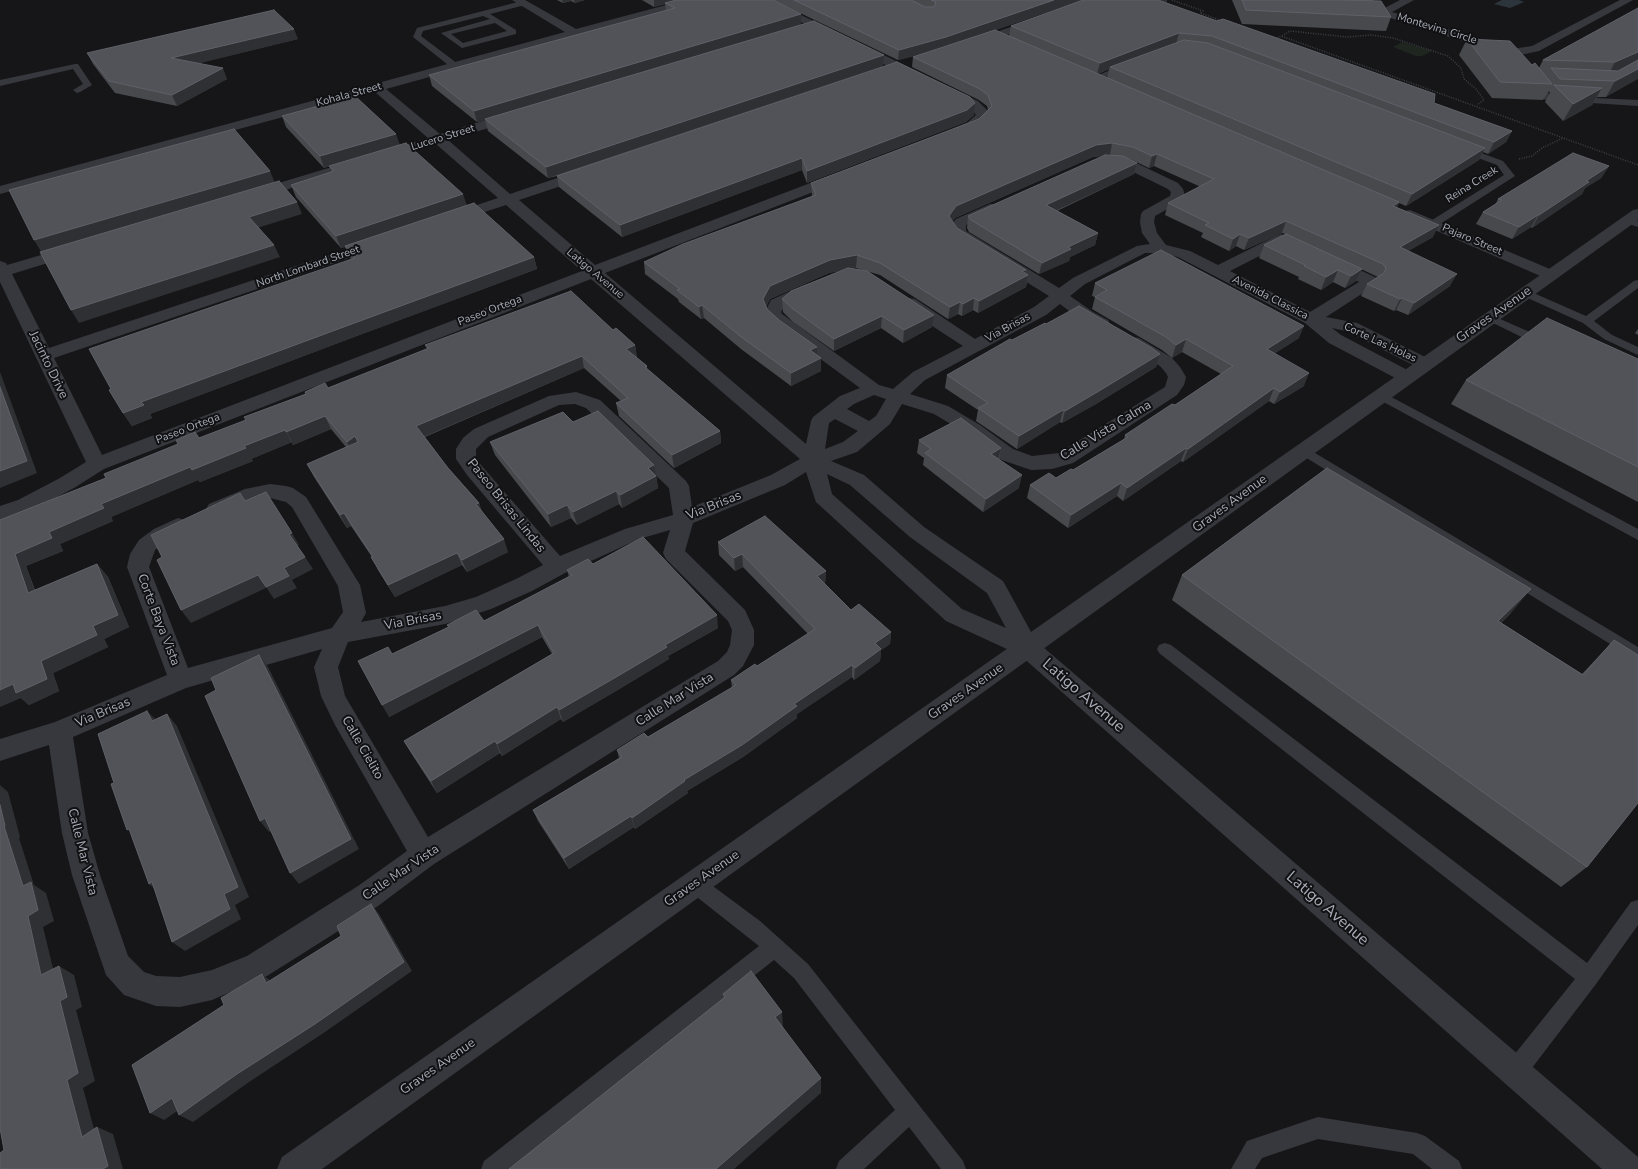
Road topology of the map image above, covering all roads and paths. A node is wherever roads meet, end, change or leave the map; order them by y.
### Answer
1 (697, 0) edge
2 (762, 0) edge
3 (1172, 0) edge
4 (1409, 0) edge
5 (519, 2) edge
6 (1625, 2) edge
7 (1638, 8) edge
8 (484, 13) junction
9 (1046, 17) edge
10 (496, 20) junction
11 (1225, 22) edge
12 (814, 26) junction
13 (799, 30) edge
14 (574, 34) junction
15 (996, 36) junction
16 (1281, 36) junction
17 (1274, 39) edge
18 (1017, 45) edge
19 (962, 47) edge
20 (1511, 52) junction
21 (916, 61) edge
22 (1137, 62) edge
23 (1520, 63) edge
24 (456, 66) junction
25 (898, 66) junction
26 (1081, 72) edge
27 (879, 74) edge
28 (1095, 78) junction
29 (1548, 79) edge
30 (0, 83) edge
31 (1114, 86) edge
32 (377, 87) junction
33 (77, 90) dead end
34 (1638, 102) edge
35 (1476, 105) junction
36 (528, 112) edge
37 (942, 137) edge
38 (1563, 138) junction
39 (438, 139) junction
40 (1456, 146) edge
41 (1091, 164) edge
42 (1500, 164) junction
43 (1638, 165) edge
44 (602, 167) edge
45 (853, 172) edge
46 (0, 190) edge
47 (507, 199) junction
48 (239, 200) edge
49 (1005, 202) edge
50 (1396, 208) edge
51 (1634, 219) edge
52 (436, 224) edge
53 (1433, 224) junction
54 (391, 239) edge
55 (86, 246) edge
56 (1161, 248) junction
57 (1, 269) edge
58 (592, 271) junction
59 (1218, 271) junction
60 (1551, 275) junction
61 (821, 283) edge
62 (1638, 283) edge
63 (1525, 293) junction
64 (898, 296) edge
65 (1060, 296) junction
66 (1311, 318) junction
67 (1491, 318) junction
68 (1587, 321) junction
69 (975, 346) junction
70 (1558, 349) edge
71 (1638, 351) edge
72 (44, 356) junction
73 (1416, 370) junction
74 (873, 389) junction
75 (898, 395) junction
76 (1382, 396) junction
77 (833, 410) junction
78 (871, 430) junction
79 (1305, 451) junction
80 (813, 460) junction
81 (97, 464) junction
82 (0, 514) edge
83 (684, 519) junction
84 (1638, 535) edge
85 (557, 567) junction
86 (340, 635) junction
87 (1028, 648) junction
88 (1165, 649) dead end
89 (1638, 655) edge
90 (181, 680) junction
91 (60, 731) junction
92 (0, 750) edge
93 (424, 855) junction
94 (696, 884) junction
95 (1638, 910) edge
96 (774, 947) junction
97 (1589, 977) junction
98 (1514, 1073) junction
99 (910, 1111) junction
100 (1638, 1159) edge
101 (303, 1166) edge
102 (492, 1169) edge
103 (847, 1169) edge
104 (955, 1169) edge
105 (1242, 1169) edge
106 (1451, 1169) edge
107 (1627, 1169) edge
108 (1631, 1169) edge

1 - 14 street, Kohala Street
2 - 12 street
3 - 11 path
4 - 20 street, Montevina Circle
5 - 8 lane
5 - 14 street
6 - 7 street
6 - 20 street, Montevina Circle
8 - 10 lane
8 - 24 lane
9 - 15 street
10 - 10 lane
12 - 13 street
12 - 25 street
14 - 24 street, Kohala Street
15 - 18 street
15 - 19 street
16 - 17 path
16 - 35 path
16 - 35 path
20 - 23 lane
21 - 25 street
22 - 28 lane
24 - 32 street, Kohala Street
25 - 27 street
25 - 37 street
26 - 28 street
28 - 31 street
29 - 34 lane
30 - 33 lane
32 - 39 street, Latigo Avenue
32 - 46 street, Kohala Street
35 - 38 path
36 - 39 street, Lucero Street
38 - 42 path
38 - 43 path
39 - 47 street, Latigo Avenue
39 - 48 street, Lucero Street
40 - 42 lane, Reina Creek
41 - 56 street
42 - 53 lane, Reina Creek
44 - 47 street
45 - 58 street, Paseo Ortega
47 - 52 street
47 - 58 street, Latigo Avenue
49 - 65 street, Calle Vista Calma
50 - 53 street, Pajaro Street
51 - 60 street, Graves Avenue
53 - 60 street, Pajaro Street
54 - 72 street, North Lombard Street
55 - 57 street
56 - 59 street, Avenida Classica
56 - 65 street, Via Brisas
57 - 72 street, Jacinto Drive
58 - 80 street, Latigo Avenue
58 - 81 street, Paseo Ortega
59 - 66 street, Avenida Classica
59 - 66 street
60 - 63 street, Graves Avenue
61 - 74 street
62 - 68 lane
63 - 67 street, Graves Avenue
63 - 68 lane
64 - 69 street
65 - 69 street, Via Brisas
65 - 75 street, Calle Vista Calma
66 - 73 street, Avenida Classica
67 - 70 lane
67 - 73 street, Graves Avenue
68 - 71 lane
69 - 75 street, Via Brisas
72 - 81 street, Jacinto Drive
73 - 76 street, Graves Avenue
74 - 75 street
74 - 77 street
75 - 78 street, Via Brisas
76 - 79 street, Graves Avenue
76 - 84 lane
77 - 78 street
77 - 80 street
78 - 80 street, Via Brisas
79 - 87 street, Graves Avenue
79 - 89 lane
80 - 83 street, Via Brisas
80 - 87 street, Latigo Avenue
80 - 87 street, Latigo Avenue
81 - 82 street, Paseo Ortega
83 - 85 street, Via Brisas
83 - 85 street, Paseo Brisas Lindas
83 - 93 street, Calle Mar Vista
85 - 86 street, Via Brisas
86 - 90 street, Via Brisas
86 - 90 street, Corte Baya Vista
86 - 93 street, Calle Cielito
87 - 94 street, Graves Avenue
87 - 98 street, Latigo Avenue
88 - 97 lane
90 - 91 street, Via Brisas
91 - 92 street, Via Brisas
91 - 93 street, Calle Mar Vista
94 - 96 lane
94 - 101 street, Graves Avenue
95 - 97 lane
96 - 99 lane
96 - 102 lane
97 - 98 lane
98 - 107 street, Latigo Avenue
99 - 103 lane
99 - 104 lane
100 - 108 lane
105 - 106 lane

